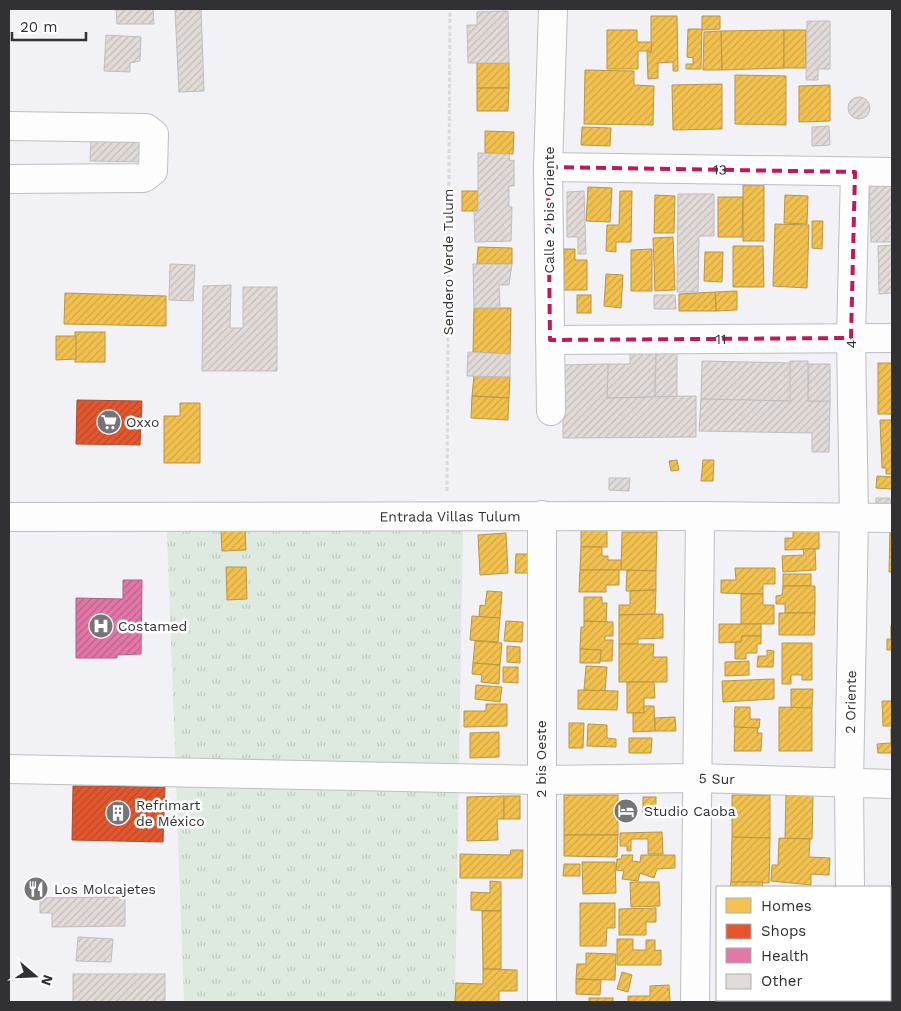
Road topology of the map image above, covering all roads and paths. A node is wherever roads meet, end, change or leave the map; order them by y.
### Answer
1 (450, 9) edge
2 (553, 9) edge
3 (9, 126) edge
4 (548, 167) junction
5 (855, 172) junction
6 (892, 172) edge
7 (9, 178) edge
8 (850, 338) junction
9 (892, 338) edge
10 (550, 340) junction
11 (551, 412) dead end
12 (542, 515) junction
13 (9, 516) edge
14 (447, 516) junction
15 (700, 516) junction
16 (854, 517) junction
17 (892, 518) edge
18 (9, 769) edge
19 (696, 778) junction
20 (541, 780) junction
21 (848, 784) junction
22 (892, 784) edge
23 (850, 886) edge
24 (542, 1002) edge
25 (695, 1002) edge

1 - 14 path, Sendero Verde Tulum
2 - 4 street, Calle 2 bis Oriente
3 - 7 street
4 - 5 street, 13
4 - 10 street, Calle 2 bis Oriente
5 - 6 street, 13
5 - 8 street, 4
8 - 9 street, 11
8 - 10 street, 11
8 - 16 street, 4
10 - 11 street, Calle 2 bis Oriente
12 - 14 street, Entrada Villas Tulum
12 - 15 street, Entrada Villas Tulum
12 - 20 street, 2 bis Oeste
13 - 14 street, Entrada Villas Tulum
15 - 16 street, Entrada Villas Tulum
15 - 19 street
16 - 17 street, Entrada Villas Tulum
16 - 21 street, 2 Oriente
18 - 20 street, 5 Sur
19 - 20 street, 5 Sur
19 - 21 street, 5 Sur
19 - 25 street
20 - 24 street, 2 bis Oeste
21 - 22 street, 5 Sur
21 - 23 street, 2 Oriente

